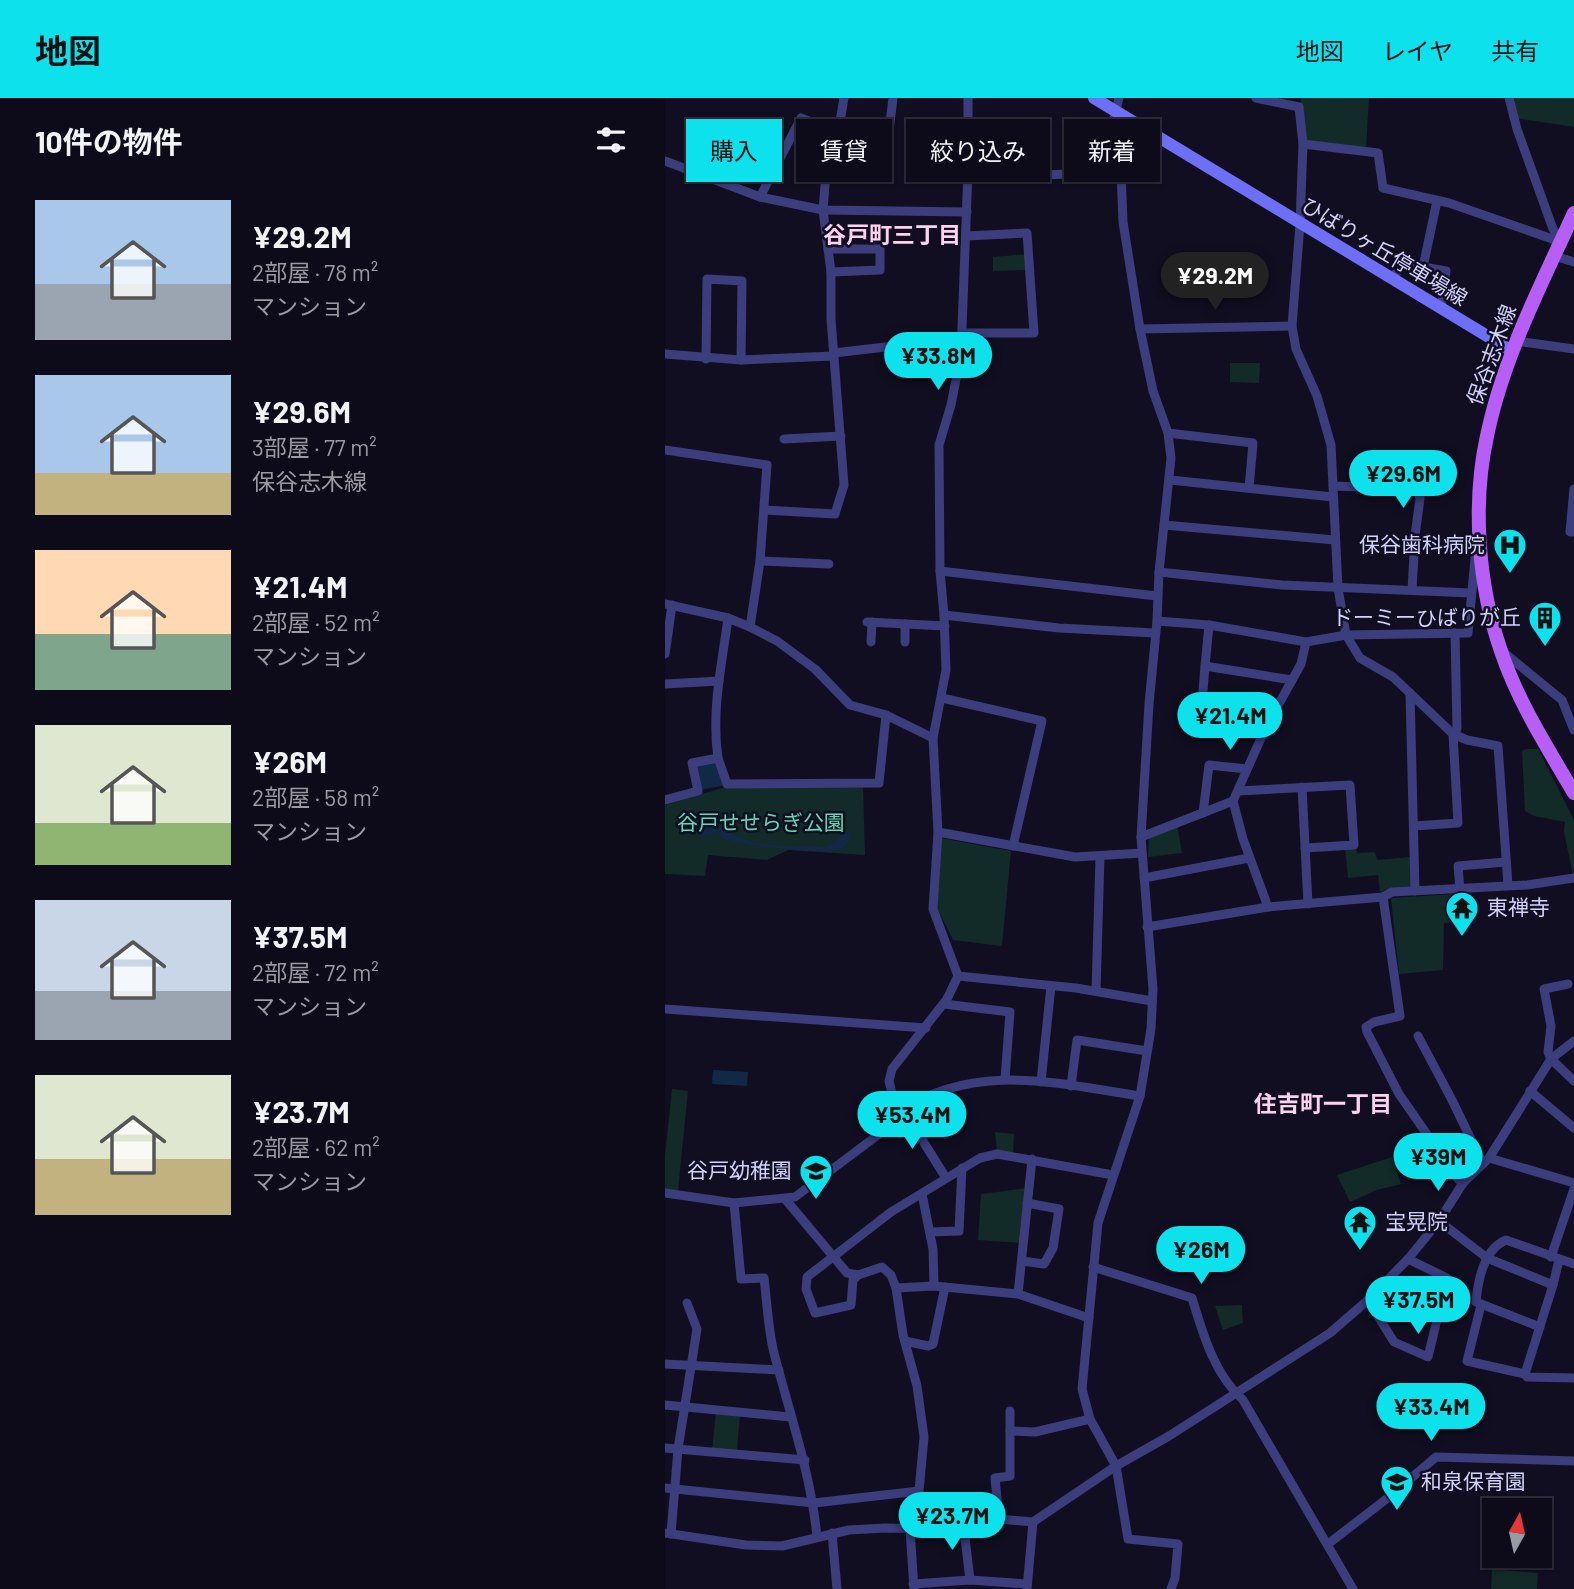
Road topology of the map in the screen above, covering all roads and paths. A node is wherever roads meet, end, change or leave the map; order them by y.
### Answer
1 (844, 98) edge
2 (893, 98) edge
3 (968, 98) edge
4 (1094, 98) edge
5 (1119, 98) edge
6 (1256, 98) edge
7 (1509, 98) edge
8 (1115, 111) junction
9 (840, 119) edge
10 (890, 119) edge
11 (968, 119) edge
12 (1114, 119) edge
13 (796, 128) edge
14 (1303, 144) junction
15 (665, 161) edge
16 (825, 182) edge
17 (968, 182) edge
18 (1121, 182) edge
19 (760, 197) junction
20 (1437, 201) junction
21 (823, 210) junction
22 (967, 212) junction
23 (1574, 213) edge
24 (1300, 224) junction
25 (966, 236) junction
26 (1561, 242) junction
27 (828, 249) junction
28 (1555, 256) junction
29 (1574, 262) edge
30 (1423, 267) junction
31 (831, 272) junction
32 (1391, 278) junction
33 (1441, 309) junction
34 (1292, 326) junction
35 (1140, 329) junction
36 (962, 337) junction
37 (1514, 346) junction
38 (1574, 349) edge
39 (665, 354) edge
40 (834, 354) junction
41 (706, 359) junction
42 (741, 360) junction
43 (1168, 433) junction
44 (841, 436) junction
45 (784, 439) dead end
46 (665, 450) edge
47 (1170, 480) junction
48 (1333, 486) junction
49 (1249, 488) junction
50 (1574, 489) edge
51 (1333, 497) junction
52 (764, 510) junction
53 (1164, 525) junction
54 (1480, 526) junction
55 (1574, 532) edge
56 (1335, 540) junction
57 (760, 561) junction
58 (829, 564) dead end
59 (940, 571) junction
60 (1159, 572) junction
61 (1338, 587) junction
62 (1412, 590) junction
63 (1471, 593) junction
64 (1157, 596) junction
65 (668, 604) edge
66 (944, 615) junction
67 (728, 618) junction
68 (1157, 621) junction
69 (905, 624) junction
70 (1209, 625) junction
71 (945, 626) junction
72 (750, 627) junction
73 (1155, 633) junction
74 (1455, 633) junction
75 (1346, 635) junction
76 (871, 642) dead end
77 (905, 642) dead end
78 (1306, 642) junction
79 (1501, 650) junction
80 (665, 654) edge
81 (1205, 666) junction
82 (1292, 680) junction
83 (719, 681) junction
84 (665, 684) edge
85 (1410, 693) junction
86 (942, 698) junction
87 (886, 715) junction
88 (1266, 727) junction
89 (1574, 730) edge
90 (1453, 734) junction
91 (933, 738) junction
92 (718, 758) junction
93 (1247, 769) junction
94 (1302, 787) junction
95 (1238, 791) junction
96 (1574, 793) edge
97 (665, 800) edge
98 (1233, 801) junction
99 (1203, 813) junction
100 (1414, 826) junction
101 (937, 832) junction
102 (1141, 837) junction
103 (1013, 846) junction
104 (1305, 848) junction
105 (1142, 853) junction
106 (1100, 857) junction
107 (1249, 858) junction
108 (1506, 862) junction
109 (1144, 878) junction
110 (1574, 878) edge
111 (1508, 885) junction
112 (1460, 890) junction
113 (1415, 891) junction
114 (1383, 897) junction
115 (1308, 904) junction
116 (1268, 907) junction
117 (1147, 927) junction
118 (958, 976) junction
119 (1568, 984) dead end
120 (1051, 986) junction
121 (1096, 991) junction
122 (1152, 1001) junction
123 (944, 1004) junction
124 (665, 1009) edge
125 (926, 1028) junction
126 (1418, 1036) dead end
127 (1574, 1041) edge
128 (1147, 1051) junction
129 (1551, 1059) junction
130 (1005, 1079) junction
131 (1574, 1081) edge
132 (1041, 1082) junction
133 (1071, 1086) junction
134 (1530, 1091) junction
135 (1140, 1097) junction
136 (900, 1111) junction
137 (1574, 1128) edge
138 (1032, 1159) junction
139 (1486, 1161) junction
140 (962, 1168) junction
141 (1113, 1175) junction
142 (946, 1178) junction
143 (1463, 1183) junction
144 (1574, 1184) edge
145 (1574, 1189) edge
146 (665, 1192) edge
147 (922, 1195) junction
148 (786, 1200) junction
149 (734, 1203) junction
150 (1027, 1203) junction
151 (1439, 1220) junction
152 (930, 1233) junction
153 (832, 1258) junction
154 (1487, 1258) junction
155 (1408, 1259) junction
156 (1555, 1259) junction
157 (1021, 1261) junction
158 (1574, 1264) edge
159 (1093, 1267) junction
160 (858, 1275) junction
161 (1553, 1285) junction
162 (940, 1286) junction
163 (896, 1288) junction
164 (1018, 1294) junction
165 (1368, 1300) junction
166 (687, 1303) dead end
167 (1481, 1305) junction
168 (1089, 1318) junction
169 (1540, 1327) junction
170 (905, 1341) junction
171 (665, 1364) edge
172 (691, 1367) junction
173 (779, 1370) junction
174 (1525, 1374) junction
175 (1574, 1378) edge
176 (1237, 1394) junction
177 (665, 1405) edge
178 (686, 1408) junction
179 (1010, 1411) dead end
180 (790, 1416) junction
181 (1090, 1419) junction
182 (1010, 1431) junction
183 (665, 1448) edge
184 (678, 1450) junction
185 (805, 1460) junction
186 (1574, 1461) edge
187 (1116, 1466) junction
188 (669, 1489) edge
189 (919, 1491) junction
190 (814, 1503) junction
191 (999, 1519) junction
192 (963, 1521) junction
193 (1033, 1522) junction
194 (915, 1529) junction
195 (668, 1533) edge
196 (832, 1533) junction
197 (817, 1537) junction
198 (1328, 1544) junction
199 (970, 1580) junction
200 (1027, 1586) edge
201 (913, 1587) edge
202 (1351, 1588) edge
203 (837, 1589) edge
204 (1171, 1589) edge

1 - 9 street
2 - 10 street
3 - 11 street
4 - 8 main road, ひばりヶ丘停車場線
5 - 8 street
6 - 14 street
7 - 26 street
8 - 12 street
8 - 24 main road, ひばりヶ丘停車場線
13 - 19 street
14 - 20 street
14 - 24 street
15 - 19 street
16 - 21 street
17 - 22 street
18 - 35 street
19 - 21 street
20 - 26 street
20 - 30 street
21 - 22 street
21 - 27 street
22 - 25 street
23 - 26 main road, 保谷志木線
24 - 32 main road, ひばりヶ丘停車場線
24 - 34 street
25 - 36 street
25 - 36 street
26 - 28 main road, 保谷志木線
27 - 31 street
27 - 31 street
28 - 29 street
28 - 37 main road, 保谷志木線
30 - 32 street
30 - 33 street
31 - 40 street
32 - 33 main road, ひばりヶ丘停車場線
33 - 37 main road, ひばりヶ丘停車場線
34 - 35 street
34 - 48 street
35 - 43 street
36 - 40 street
36 - 59 street
37 - 38 street
37 - 54 main road, 保谷志木線
39 - 41 street
40 - 42 street
40 - 44 street
41 - 42 street
41 - 42 street
43 - 47 street
43 - 49 street
44 - 45 street
44 - 52 street
46 - 52 street
47 - 49 street
47 - 53 street
48 - 51 street
48 - 62 street
49 - 51 street
50 - 55 street
51 - 56 street
52 - 57 street
53 - 56 street
53 - 60 street
54 - 63 street
54 - 79 main road, 保谷志木線
56 - 61 street
57 - 58 street
57 - 72 street
59 - 64 street
59 - 66 street
60 - 61 street
60 - 64 street
61 - 62 street
61 - 75 street
62 - 63 street
63 - 74 street
64 - 68 street
65 - 67 street
65 - 80 street
66 - 71 street
66 - 73 street
67 - 72 street
67 - 83 street
68 - 70 street
68 - 73 street
69 - 71 street
69 - 76 street
69 - 77 street
70 - 78 street
70 - 81 street
71 - 86 street
72 - 87 street
73 - 102 street
74 - 75 street
74 - 90 street
75 - 78 street
75 - 85 street
78 - 82 street
79 - 89 street
79 - 96 main road, 保谷志木線
81 - 82 street
81 - 88 street
82 - 88 street
83 - 84 street
83 - 92 street
85 - 90 street
85 - 100 street
86 - 91 street
86 - 103 street
87 - 91 street
87 - 92 street
88 - 93 street
90 - 100 street
90 - 108 street
91 - 101 street
92 - 97 street
93 - 95 street
93 - 99 street
94 - 95 street
94 - 104 street
94 - 104 street
95 - 98 street
98 - 99 street
98 - 107 street
99 - 102 street
100 - 113 street
101 - 103 street
101 - 118 street
102 - 105 street
103 - 106 street
104 - 115 street
105 - 106 street
105 - 109 street
106 - 121 street
107 - 109 street
107 - 116 street
108 - 111 street
108 - 112 street
109 - 117 street
110 - 111 street
111 - 112 street
112 - 113 street
113 - 114 street
114 - 115 street
114 - 143 street
115 - 116 street
116 - 117 street
117 - 122 street
118 - 120 street
118 - 123 street
119 - 129 street
120 - 121 street
120 - 132 street
121 - 122 street
122 - 128 street
123 - 125 street
123 - 130 street
124 - 125 street
125 - 136 street
126 - 139 street
127 - 129 street
128 - 133 street
128 - 135 street
129 - 131 street
129 - 134 street
130 - 132 street
130 - 136 street
132 - 133 street
133 - 135 street
134 - 137 street
134 - 139 street
135 - 141 street
136 - 142 street
136 - 148 street
138 - 140 street
138 - 141 street
138 - 150 street
139 - 143 street
139 - 144 street
140 - 142 street
140 - 152 street
141 - 159 street
142 - 147 street
143 - 151 street
145 - 156 street
146 - 149 street
147 - 152 street
147 - 153 street
148 - 149 street
148 - 153 street
149 - 173 street
150 - 157 street
150 - 157 street
151 - 154 street
151 - 155 street
152 - 162 street
153 - 160 street
153 - 160 street
154 - 156 street
154 - 161 street
154 - 167 street
155 - 165 street
155 - 165 street
156 - 158 street
156 - 161 street
157 - 164 street
159 - 168 street
159 - 176 street
160 - 163 street
161 - 169 street
162 - 163 street
162 - 164 street
162 - 170 street
163 - 170 street
164 - 168 street
165 - 176 street
166 - 172 street
167 - 169 street
167 - 174 street
168 - 181 street
169 - 174 street
170 - 189 street
171 - 172 street
172 - 173 street
172 - 178 street
173 - 180 street
174 - 175 street
176 - 187 street
176 - 198 street
177 - 178 street
178 - 180 street
178 - 184 street
179 - 182 street
180 - 185 street
181 - 182 street
181 - 187 street
182 - 191 street
183 - 184 street
184 - 185 street
184 - 188 street
185 - 190 street
186 - 198 street
187 - 193 street
187 - 204 street
188 - 190 street
188 - 195 street
189 - 190 street
189 - 194 street
190 - 197 street
191 - 192 street
191 - 193 street
192 - 194 street
192 - 199 street
193 - 200 street
194 - 196 street
194 - 201 street
195 - 197 street
196 - 197 street
196 - 203 street
198 - 202 street
199 - 200 street
199 - 201 street

